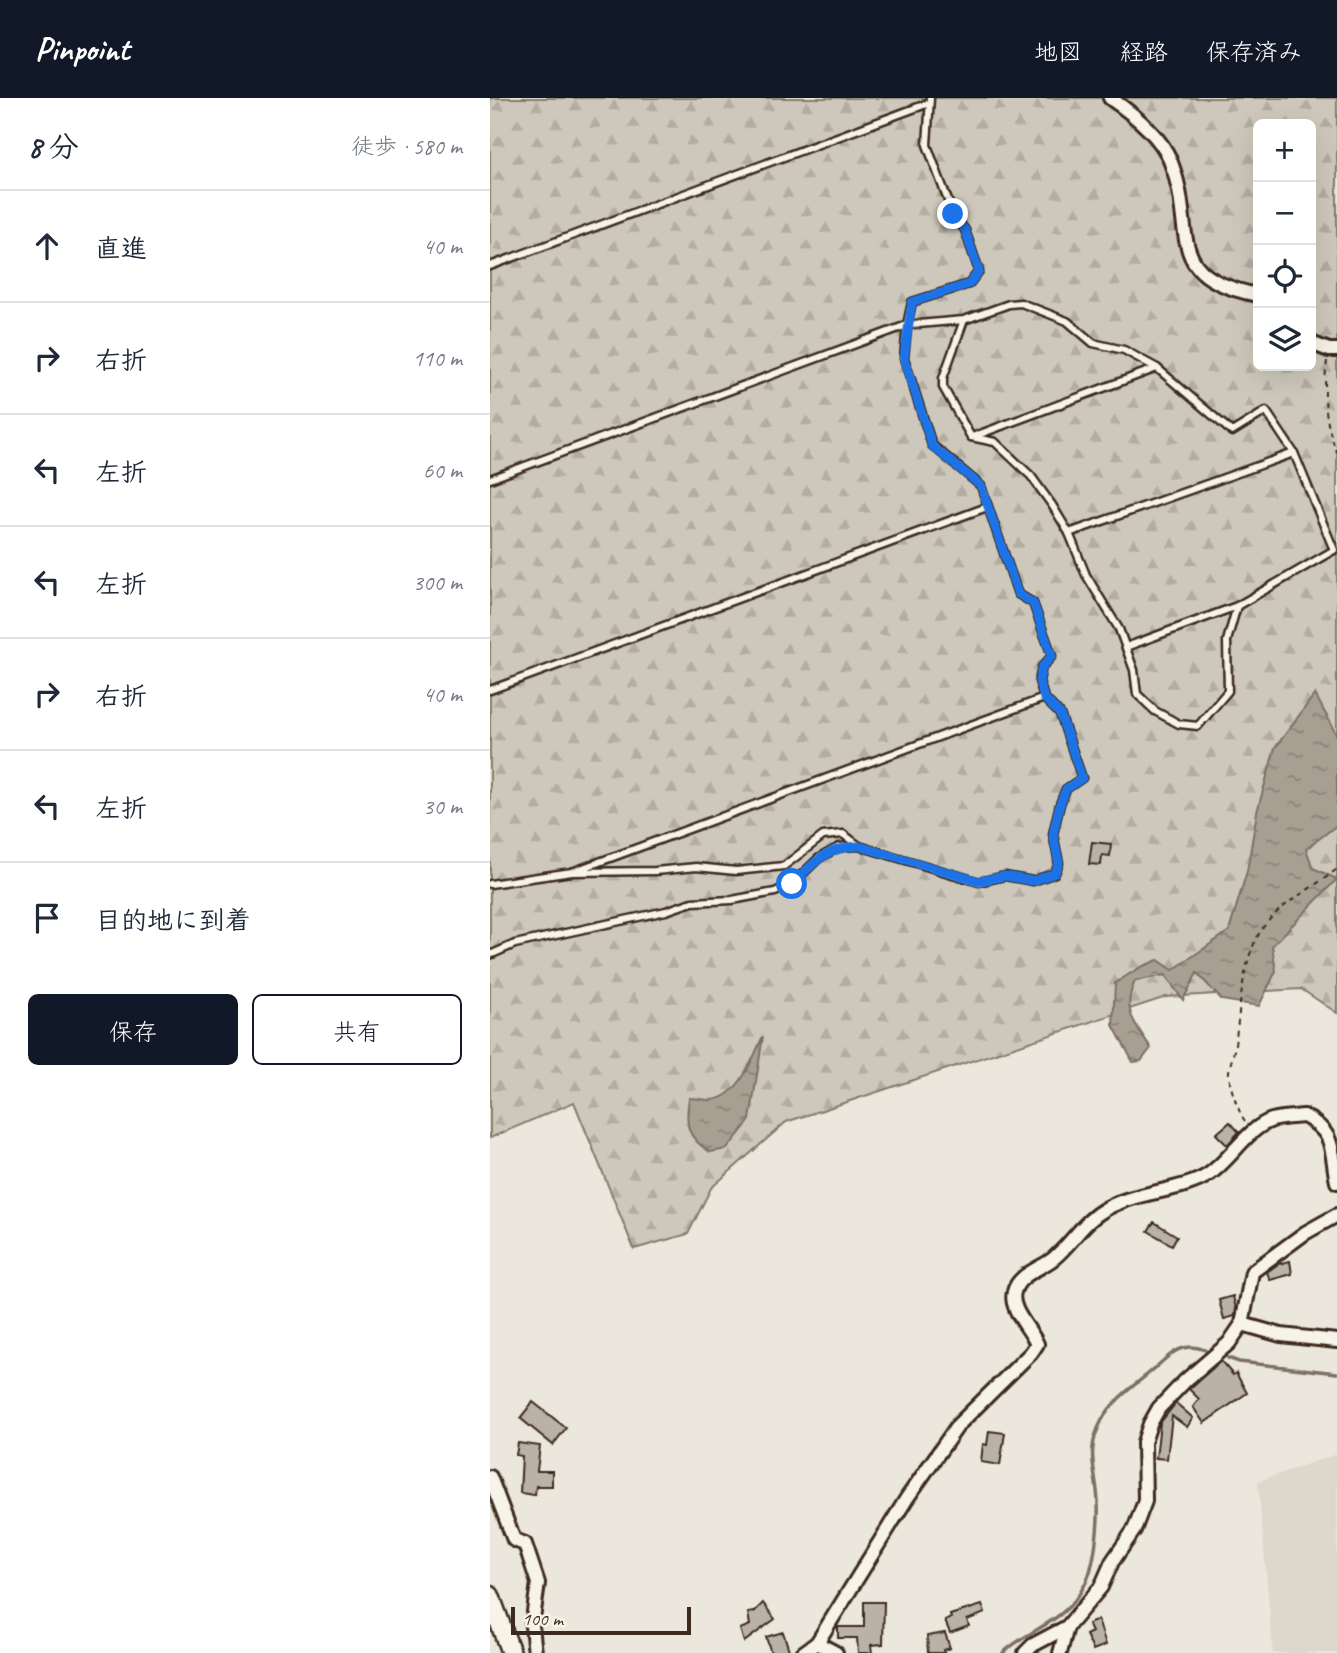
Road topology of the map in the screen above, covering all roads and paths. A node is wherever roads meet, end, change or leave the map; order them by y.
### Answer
1 (1110, 98) edge
2 (929, 101) edge
3 (490, 265) edge
4 (1253, 294) edge
5 (964, 320) junction
6 (907, 325) junction
7 (1316, 345) edge
8 (1333, 350) edge
9 (1157, 368) junction
10 (971, 438) junction
11 (1337, 452) edge
12 (1294, 453) junction
13 (490, 479) edge
14 (987, 508) junction
15 (1069, 533) junction
16 (1237, 606) junction
17 (1126, 647) junction
18 (490, 690) edge
19 (1044, 698) junction
20 (859, 846) junction
21 (1337, 869) edge
22 (572, 872) junction
23 (490, 884) edge
24 (490, 955) edge
25 (1259, 1126) junction
26 (1337, 1182) edge
27 (1337, 1215) edge
28 (1242, 1324) junction
29 (1337, 1341) edge
30 (490, 1477) edge
31 (490, 1596) edge
32 (1067, 1627) junction
33 (817, 1643) junction
34 (511, 1653) edge
35 (535, 1653) edge
36 (803, 1653) edge
37 (836, 1653) edge
38 (1025, 1653) edge
39 (1060, 1653) edge

1 - 4 street
2 - 3 lane
2 - 6 lane
5 - 6 lane
5 - 9 lane
5 - 10 lane
6 - 13 lane
6 - 14 lane
7 - 8 street
8 - 11 path
9 - 10 lane
9 - 12 lane
10 - 15 lane
12 - 15 lane
12 - 16 lane
14 - 18 lane
14 - 19 lane
15 - 17 lane
16 - 17 lane
16 - 17 lane
19 - 20 lane
19 - 22 lane
20 - 22 lane
20 - 24 lane
21 - 25 path
22 - 23 lane
25 - 26 street
25 - 33 street
27 - 28 street
28 - 29 street
28 - 32 street
30 - 35 street
31 - 34 main road
32 - 38 street
32 - 39 street
33 - 36 street
33 - 37 street

